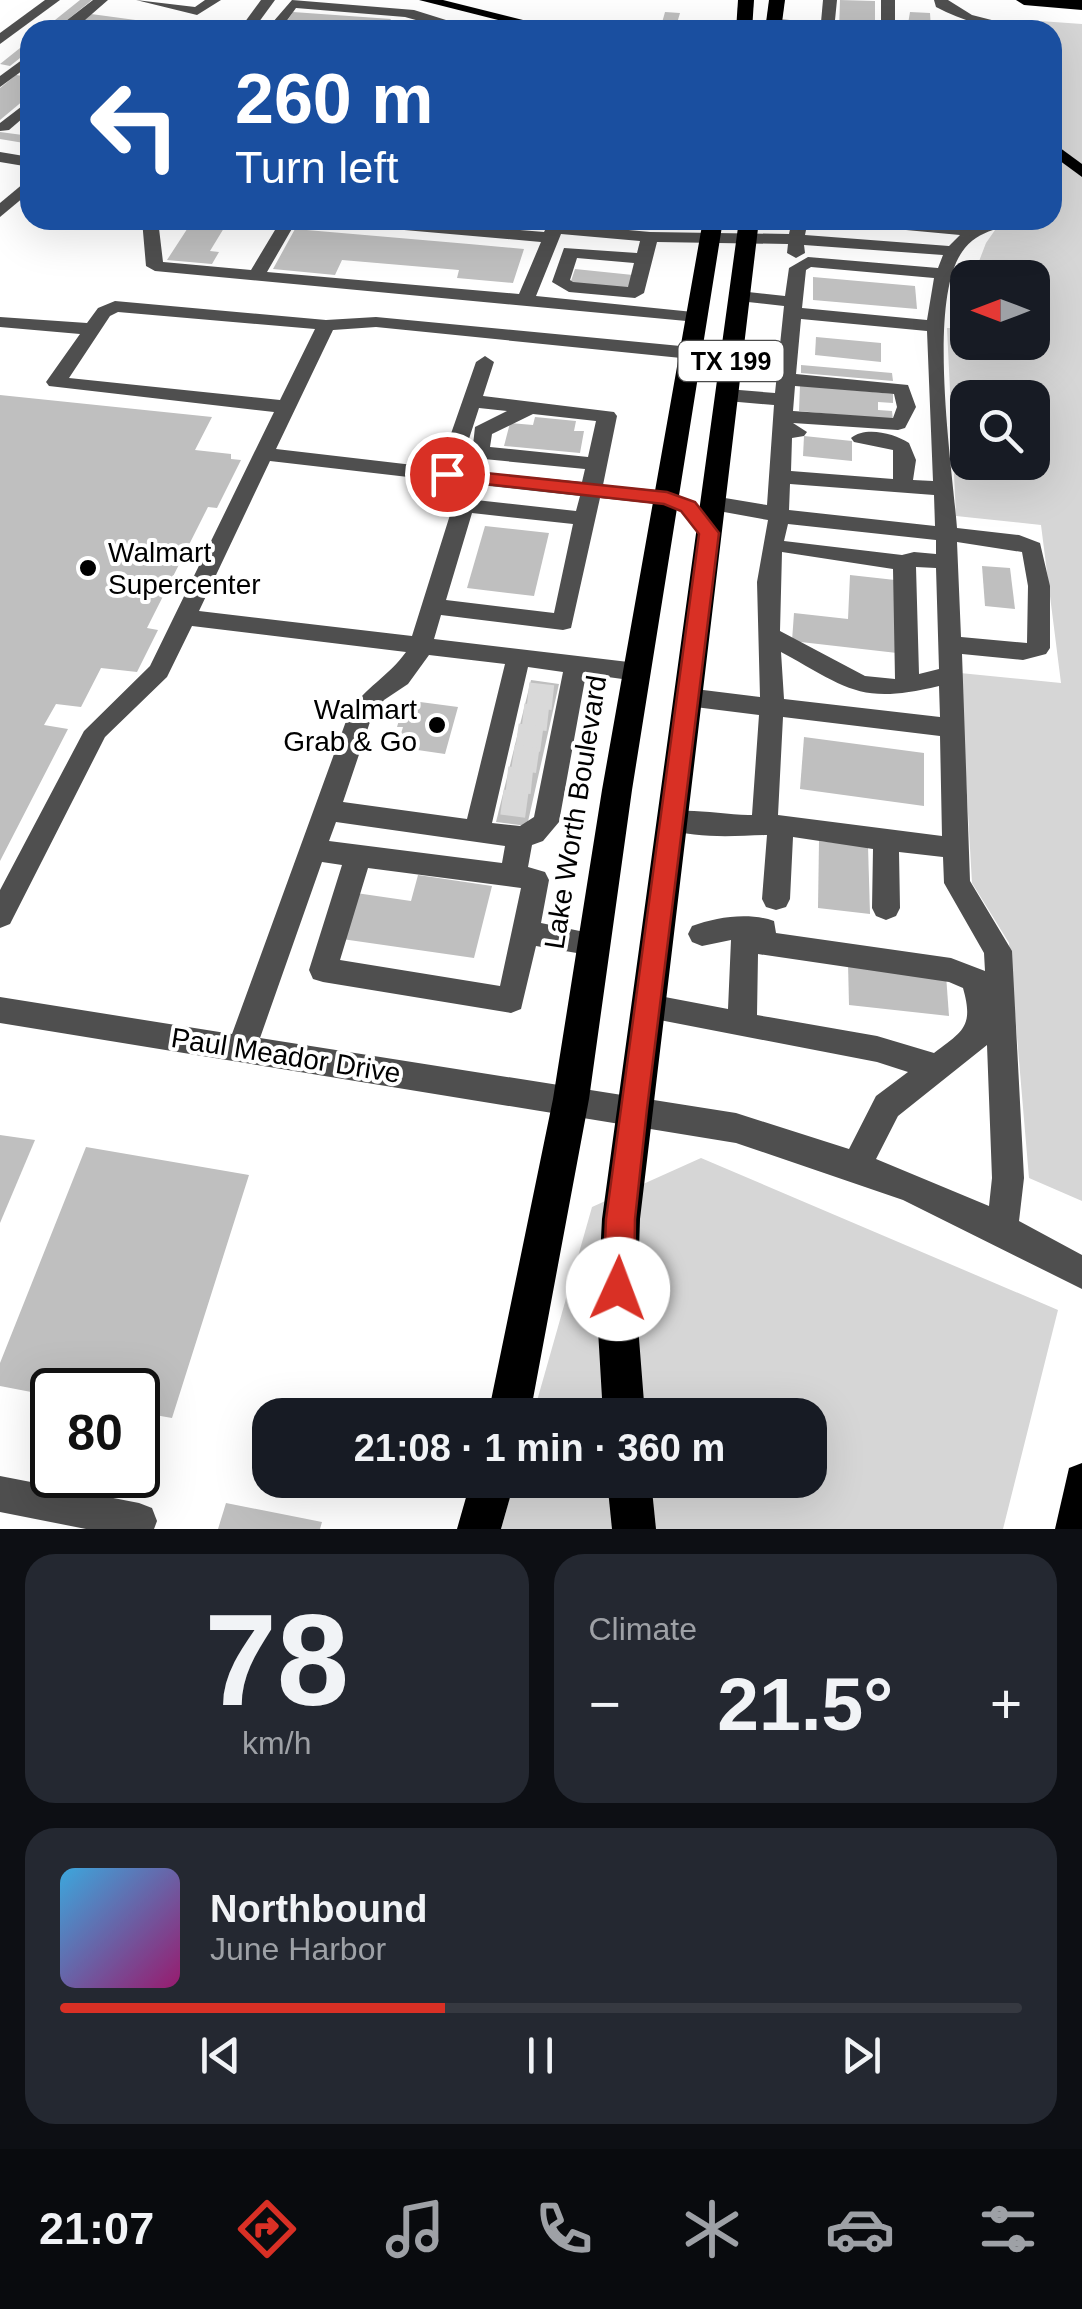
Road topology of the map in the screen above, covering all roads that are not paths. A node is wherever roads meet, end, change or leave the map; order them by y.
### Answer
1 (53, 0) edge
2 (101, 0) edge
3 (143, 0) edge
4 (214, 0) edge
5 (426, 0) edge
6 (791, 0) edge
7 (941, 0) edge
8 (1024, 0) edge
9 (1082, 5) edge
10 (775, 17) edge
11 (26, 20) edge
12 (76, 20) edge
13 (280, 20) edge
14 (411, 20) edge
15 (513, 20) edge
16 (968, 20) edge
17 (20, 25) edge
18 (0, 40) edge
19 (1062, 155) edge
20 (1082, 172) edge
21 (20, 192) edge
22 (0, 212) edge
23 (151, 230) edge
24 (283, 230) edge
25 (554, 230) edge
26 (579, 230) joint
27 (712, 230) edge
28 (748, 230) edge
29 (798, 230) edge
30 (803, 230) edge
31 (977, 230) edge
32 (650, 237) junction
33 (570, 252) junction
34 (644, 259) junction
35 (949, 262) junction
36 (798, 268) junction
37 (256, 276) junction
38 (739, 296) junction
39 (525, 300) junction
40 (635, 302) junction
41 (792, 307) junction
42 (697, 316) junction
43 (0, 322) edge
44 (326, 326) junction
45 (936, 326) junction
46 (92, 329) junction
47 (691, 353) junction
48 (485, 362) dead end
49 (786, 378) junction
50 (901, 389) junction
51 (938, 392) junction
52 (727, 396) junction
53 (472, 401) junction
54 (523, 405) junction
55 (287, 407) junction
56 (783, 416) junction
57 (455, 450) junction
58 (491, 450) junction
59 (264, 454) junction
60 (673, 460) junction
61 (596, 464) junction
62 (447, 474) junction
63 (472, 477) junction
64 (780, 477) junction
65 (902, 486) junction
66 (944, 488) junction
67 (590, 490) junction
68 (667, 498) junction
69 (713, 503) junction
70 (464, 506) junction
71 (587, 519) junction
72 (709, 533) junction
73 (781, 533) junction
74 (946, 535) junction
75 (947, 562) junction
76 (904, 564) junction
77 (819, 565) dead end
78 (433, 606) junction
79 (185, 617) junction
80 (563, 622) junction
81 (770, 636) junction
82 (949, 644) junction
83 (420, 646) junction
84 (518, 658) junction
85 (565, 664) junction
86 (637, 672) junction
87 (950, 675) junction
88 (907, 685) junction
89 (687, 697) junction
90 (772, 707) junction
91 (952, 728) junction
92 (328, 810) junction
93 (673, 821) junction
94 (772, 825) junction
95 (477, 831) junction
96 (520, 837) junction
97 (886, 840) junction
98 (956, 848) junction
99 (312, 850) junction
100 (358, 856) junction
101 (512, 876) junction
102 (776, 899) dead end
103 (886, 908) dead end
104 (1, 910) edge
105 (658, 928) junction
106 (525, 932) junction
107 (702, 934) junction
108 (745, 940) junction
109 (594, 944) junction
110 (999, 973) junction
111 (649, 1008) junction
112 (0, 1010) edge
113 (742, 1025) junction
114 (242, 1048) junction
115 (939, 1068) junction
116 (571, 1100) junction
117 (633, 1109) junction
118 (856, 1165) junction
119 (1002, 1227) junction
120 (1082, 1273) edge
121 (512, 1398) edge
122 (623, 1398) edge
123 (1082, 1481) edge
124 (0, 1494) edge
125 (487, 1498) edge
126 (631, 1498) edge
127 (136, 1529) edge
128 (478, 1529) edge
129 (634, 1529) edge
130 (1073, 1529) edge

1 - 11 street
2 - 12 street
3 - 4 street
5 - 14 street
5 - 15 main road
6 - 10 highway
7 - 16 street
8 - 9 highway
13 - 14 street
17 - 18 street
19 - 20 main road
21 - 22 street
23 - 37 street
24 - 37 street
25 - 39 street
26 - 32 street
26 - 33 street
27 - 32 street
27 - 42 highway, Lake Worth Boulevard / TX 199
28 - 38 highway, TX 199
29 - 36 street
30 - 35 street
31 - 35 street
32 - 34 street
33 - 34 street
33 - 40 street
34 - 40 street
35 - 36 street
35 - 45 street
36 - 41 street
37 - 39 street
38 - 41 street
38 - 52 highway, TX 199
39 - 40 street
40 - 42 street
41 - 45 street
41 - 49 street
42 - 47 highway, Lake Worth Boulevard / TX 199
43 - 46 street
44 - 46 street
44 - 47 street
44 - 55 street
45 - 51 street
46 - 55 street
47 - 60 highway, Lake Worth Boulevard / TX 199
48 - 53 street
49 - 50 street
49 - 56 street
50 - 51 street
50 - 56 street
51 - 66 street
52 - 56 street
52 - 69 highway, TX 199
53 - 54 street
53 - 57 street
54 - 58 street
54 - 61 street
55 - 59 street
56 - 64 street
56 - 65 street
57 - 58 street
57 - 62 street
58 - 61 street
59 - 62 street
59 - 79 street
60 - 68 highway, Lake Worth Boulevard / TX 199
60 - 69 highway
61 - 67 street
62 - 63 street
63 - 67 street
63 - 70 street
64 - 65 street
64 - 73 street
65 - 66 street
66 - 74 street
67 - 68 street
67 - 71 street
68 - 72 highway
68 - 86 highway, Lake Worth Boulevard / TX 199
69 - 72 highway, TX 199
69 - 73 street
70 - 71 street
70 - 78 street
71 - 80 street
72 - 89 highway, TX 199
73 - 74 street
73 - 76 street
73 - 77 street
73 - 81 street
74 - 75 street
74 - 82 street
75 - 76 street
75 - 82 street
76 - 88 street
78 - 80 street
78 - 83 street
79 - 83 street
79 - 104 street
80 - 85 street
81 - 88 street
81 - 90 street
82 - 87 street
83 - 84 street
83 - 92 street
84 - 85 street
84 - 95 street
85 - 86 street
85 - 96 street
86 - 109 highway, Lake Worth Boulevard / TX 199
87 - 88 street
87 - 91 street
89 - 90 street
89 - 93 highway, TX 199
90 - 91 street
90 - 94 street
91 - 98 street
92 - 95 street
92 - 99 street
93 - 94 street
93 - 105 highway, TX 199
94 - 97 street
94 - 102 street
95 - 96 street
96 - 101 street
97 - 98 street
97 - 103 street
98 - 110 street
99 - 100 street
99 - 114 street
100 - 101 street
100 - 106 street
101 - 106 street
105 - 107 street
105 - 111 highway, TX 199
106 - 109 street
107 - 108 street
107 - 110 street
108 - 113 street
108 - 115 street
109 - 116 highway, Lake Worth Boulevard / TX 199
110 - 119 street
111 - 113 street
111 - 117 highway, TX 199
112 - 114 street, Paul Meador Drive
113 - 115 street
114 - 116 street, Paul Meador Drive
115 - 118 street
116 - 117 street, Paul Meador Drive
116 - 121 highway, Lake Worth Boulevard / TX 199
117 - 118 street, Paul Meador Drive
117 - 122 highway, TX 199
118 - 119 street, Paul Meador Drive
119 - 120 street, Paul Meador Drive
123 - 130 main road
124 - 127 street
125 - 128 highway
126 - 129 highway

